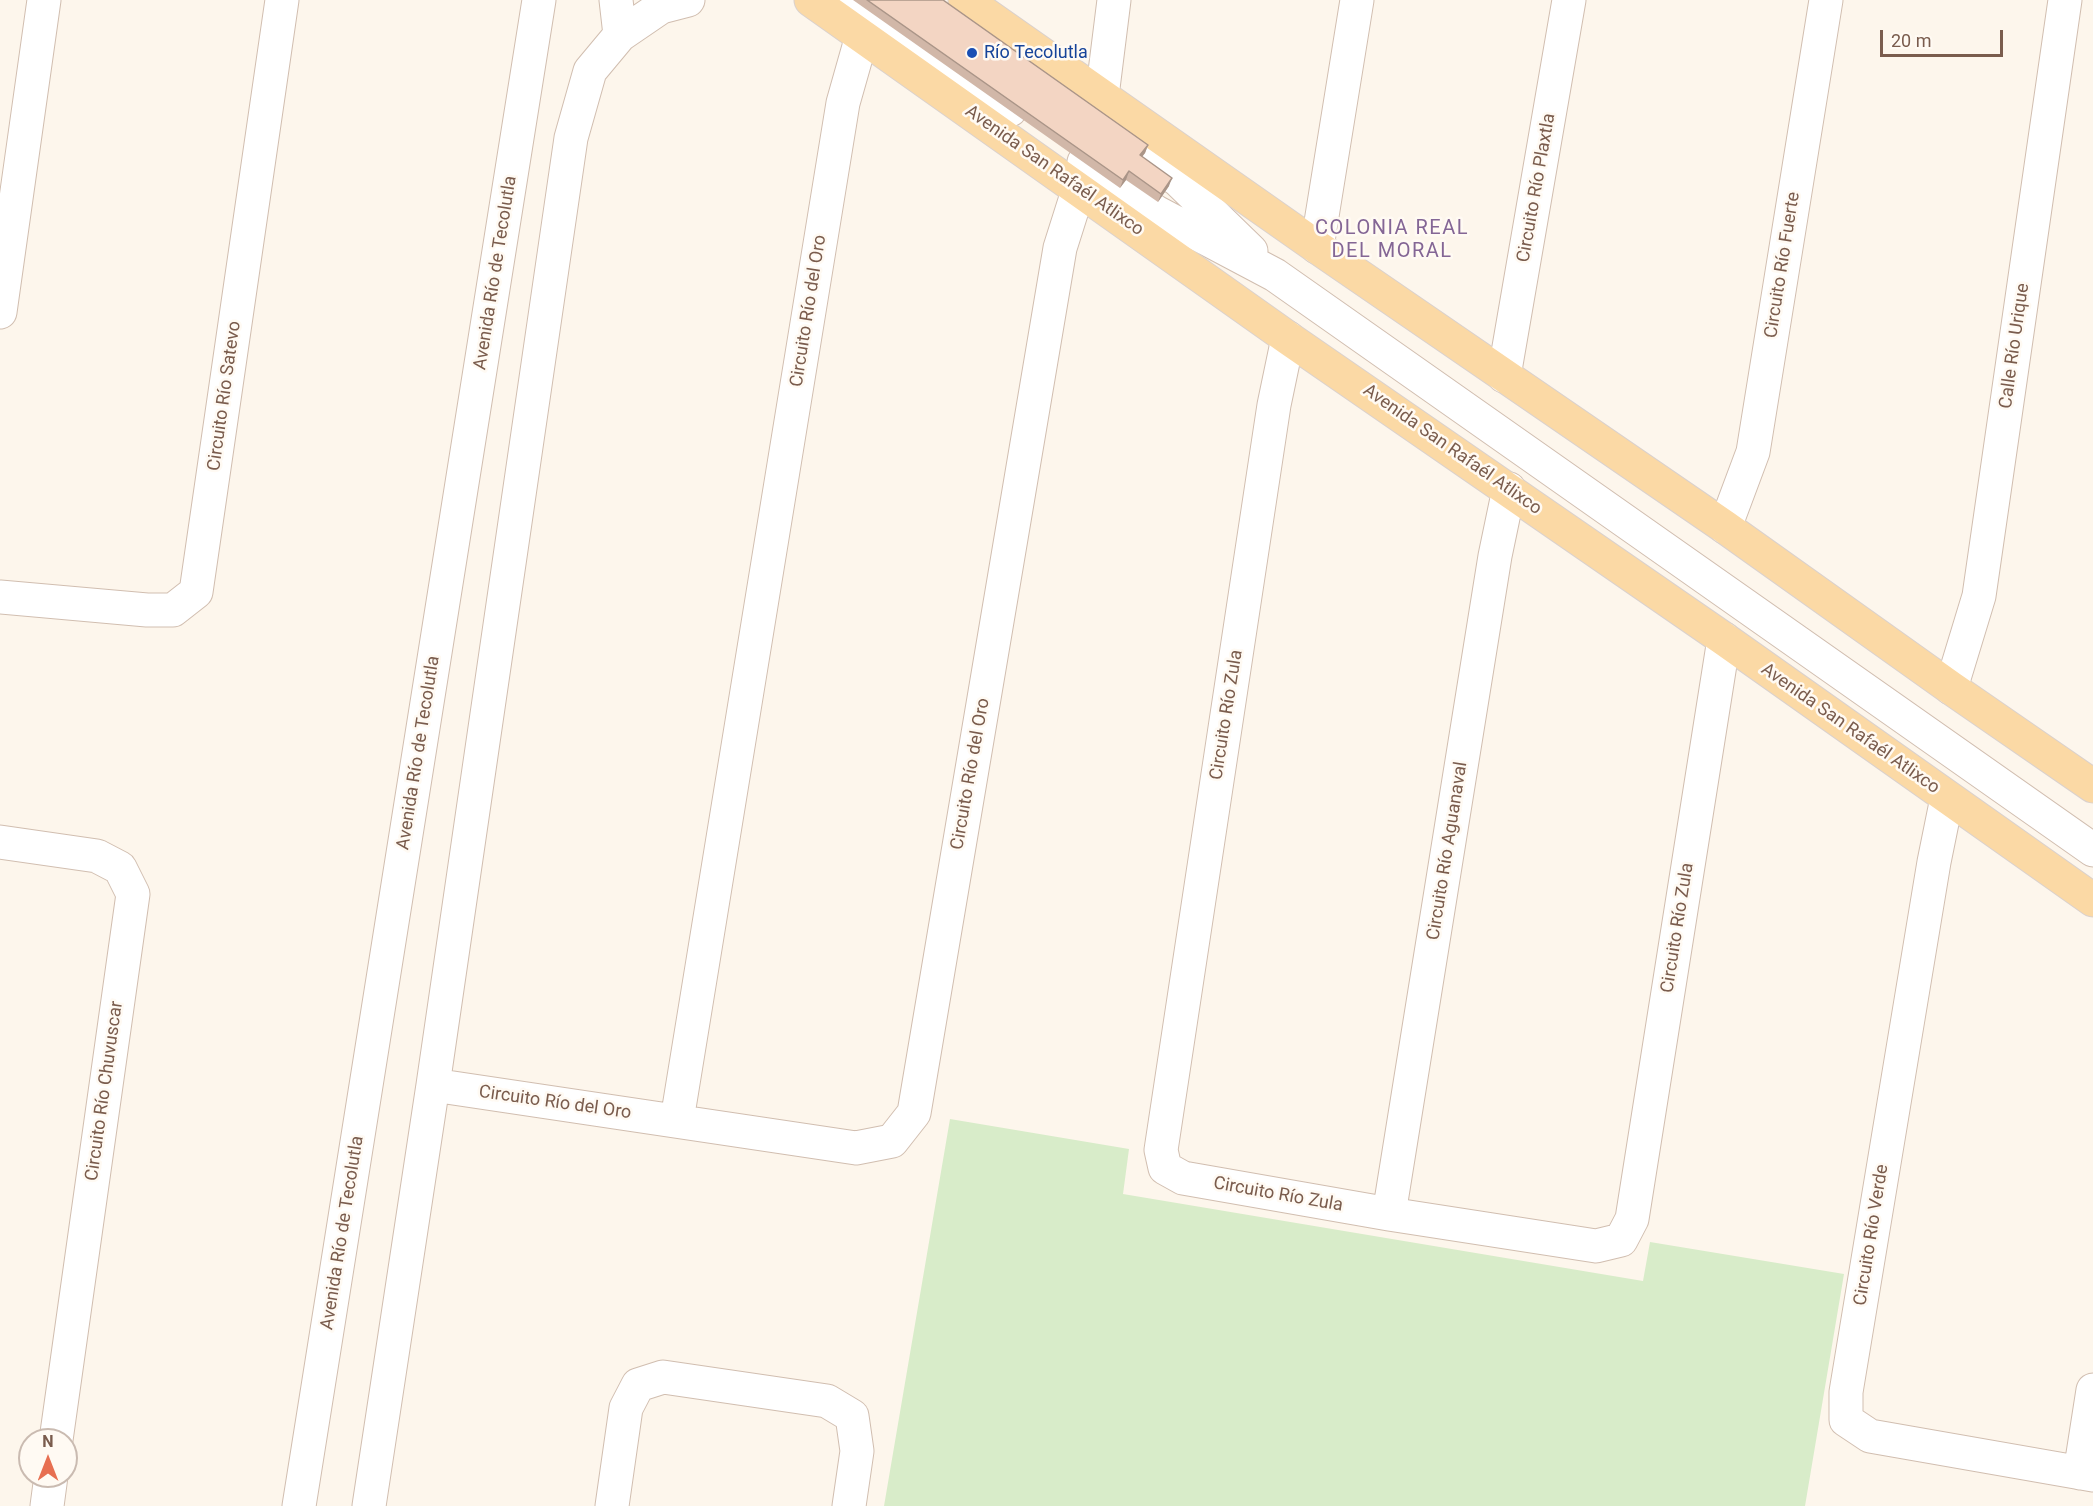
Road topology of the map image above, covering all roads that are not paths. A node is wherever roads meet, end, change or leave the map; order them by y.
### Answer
1 (44, 0) edge
2 (282, 0) edge
3 (539, 0) edge
4 (616, 0) edge
5 (688, 0) edge
6 (811, 0) edge
7 (851, 0) edge
8 (1114, 0) edge
9 (1357, 0) edge
10 (1569, 0) edge
11 (1826, 0) edge
12 (2065, 0) edge
13 (952, 7) edge
14 (620, 35) junction
15 (862, 36) junction
16 (1102, 96) junction
17 (1079, 188) junction
18 (1317, 247) junction
19 (1275, 275) junction
20 (0, 312) edge
21 (1288, 338) junction
22 (1504, 376) junction
23 (1509, 489) junction
24 (1725, 527) junction
25 (0, 597) edge
26 (1724, 639) junction
27 (1951, 688) junction
28 (2093, 786) edge
29 (1947, 798) junction
30 (0, 842) edge
31 (2093, 850) edge
32 (2093, 900) edge
33 (433, 1085) junction
34 (677, 1120) junction
35 (1389, 1214) junction
36 (2093, 1390) edge
37 (58, 1428) edge
38 (2086, 1474) edge
39 (49, 1488) edge
40 (47, 1506) edge
41 (299, 1506) edge
42 (369, 1506) edge
43 (612, 1506) edge
44 (849, 1506) edge

1 - 20 street
2 - 25 street, Circuito Río Satevo
3 - 41 street, Avenida Río de Tecolutla
4 - 14 street
5 - 14 street
6 - 15 main road, Avenida San Rafaél Atlixco
7 - 19 street
8 - 16 street
9 - 18 street
10 - 22 street, Circuito Río Plaxtla
11 - 24 street, Circuito Río Fuerte
12 - 27 street, Calle Río Urique
13 - 16 main road
13 - 19 street
14 - 33 street
15 - 17 main road, Avenida San Rafaél Atlixco
15 - 34 street, Circuito Río del Oro
16 - 18 main road
17 - 21 main road, Avenida San Rafaél Atlixco
17 - 34 street, Circuito Río del Oro
18 - 22 main road
19 - 31 street
21 - 23 main road, Avenida San Rafaél Atlixco
21 - 35 street, Circuito Río Zula
22 - 24 main road
23 - 26 main road, Avenida San Rafaél Atlixco
23 - 35 street, Circuito Río Aguanaval
24 - 27 main road
26 - 29 main road, Avenida San Rafaél Atlixco
26 - 35 street, Circuito Río Zula
27 - 28 main road
29 - 32 main road, Avenida San Rafaél Atlixco
29 - 38 street, Circuito Río Verde
30 - 37 street, Circuito Río Chuvuscar
33 - 34 street, Circuito Río del Oro
33 - 42 street
36 - 38 street
39 - 40 street
43 - 44 street

